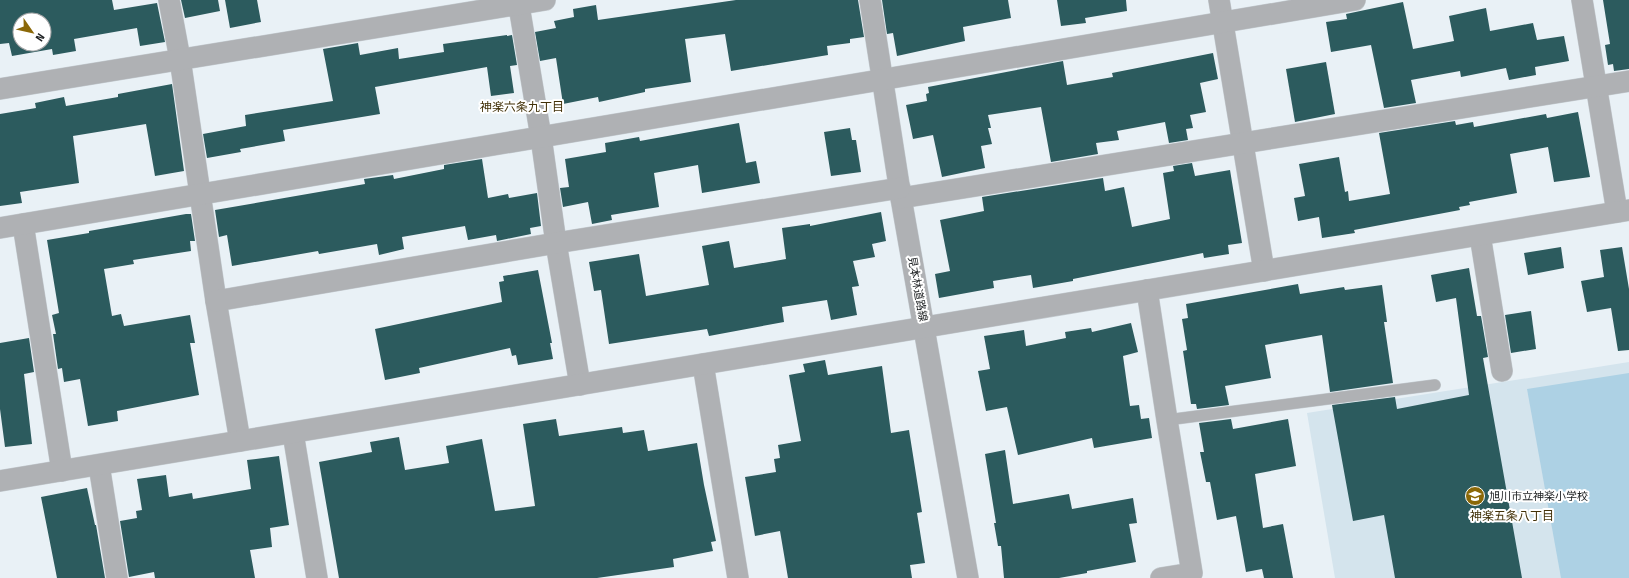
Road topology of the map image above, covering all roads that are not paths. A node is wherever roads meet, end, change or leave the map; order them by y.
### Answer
1 (169, 0) edge
2 (545, 0) edge
3 (870, 0) edge
4 (1219, 0) edge
5 (1355, 0) edge
6 (1582, 0) edge
7 (518, 2) edge
8 (1223, 22) junction
9 (180, 60) junction
10 (883, 80) junction
11 (1629, 82) edge
12 (1597, 86) junction
13 (0, 89) edge
14 (541, 137) junction
15 (1243, 143) junction
16 (901, 193) junction
17 (200, 194) junction
18 (1623, 211) edge
19 (23, 224) junction
20 (0, 228) edge
21 (1480, 235) junction
22 (556, 243) junction
23 (1264, 271) junction
24 (1147, 290) junction
25 (216, 301) junction
26 (925, 327) junction
27 (703, 364) junction
28 (1502, 372) dead end
29 (1436, 384) dead end
30 (580, 385) junction
31 (1167, 420) junction
32 (293, 433) junction
33 (240, 441) junction
34 (99, 465) junction
35 (62, 471) junction
36 (0, 481) edge
37 (117, 578) edge
38 (317, 578) edge
39 (734, 578) edge
40 (968, 578) edge
41 (1161, 578) edge

1 - 9 street
2 - 7 street
3 - 10 street, 見本林道路線
4 - 8 street
5 - 8 street
6 - 12 street
7 - 9 street
7 - 14 street
8 - 10 street
8 - 15 street
9 - 13 street
9 - 17 street
10 - 14 street
10 - 16 street, 見本林道路線
11 - 12 street
12 - 15 street
12 - 18 street
14 - 17 street
14 - 22 street
15 - 16 street
15 - 23 street
16 - 22 street
16 - 26 street, 見本林道路線
17 - 19 street
17 - 25 street
18 - 21 street
19 - 20 street
19 - 35 street
21 - 23 street
21 - 28 street
22 - 25 street
22 - 30 street
23 - 24 street
24 - 26 street
24 - 31 street
25 - 33 street
26 - 27 street
26 - 40 street, 見本林道路線
27 - 30 street
27 - 39 street
29 - 31 lane
30 - 32 street
31 - 41 street
32 - 33 street
32 - 38 street
33 - 34 street
34 - 35 street
34 - 37 street
35 - 36 street

